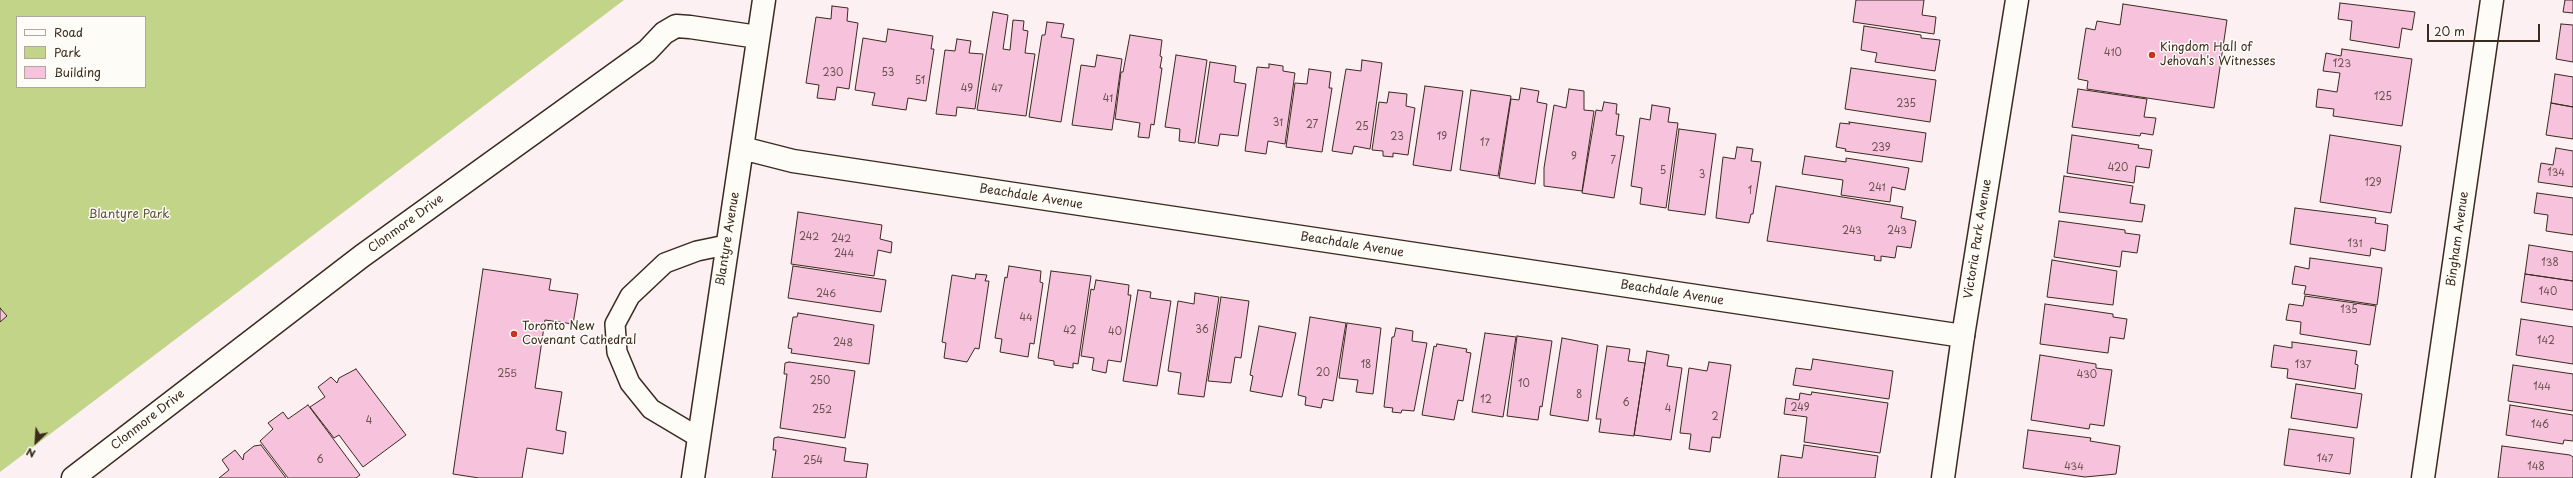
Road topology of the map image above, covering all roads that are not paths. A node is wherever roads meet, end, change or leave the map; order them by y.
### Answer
1 (764, 0) edge
2 (2017, 0) edge
3 (2492, 0) edge
4 (758, 38) junction
5 (742, 148) junction
6 (726, 245) junction
7 (1963, 336) junction
8 (698, 437) junction
9 (73, 478) edge
10 (693, 478) edge
11 (1943, 478) edge
12 (2423, 478) edge

1 - 4 street, Blantyre Avenue
2 - 7 street, Victoria Park Avenue
3 - 12 street, Bingham Avenue
4 - 5 street, Blantyre Avenue
4 - 9 street, Clonmore Drive
5 - 6 street, Blantyre Avenue
5 - 7 street, Beachdale Avenue
6 - 8 street, Blantyre Avenue
6 - 8 lane
7 - 11 street, Victoria Park Avenue
8 - 10 street, Blantyre Avenue

